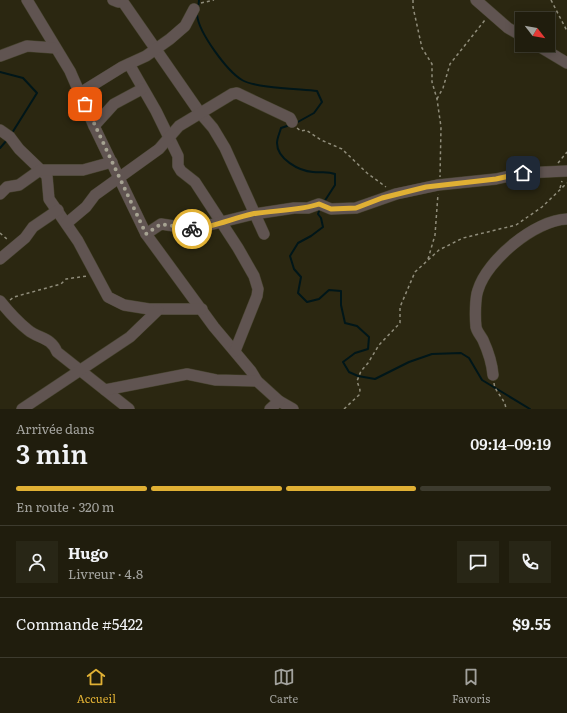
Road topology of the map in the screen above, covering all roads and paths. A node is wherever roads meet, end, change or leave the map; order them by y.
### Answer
1 (27, 0) edge
2 (214, 0) edge
3 (413, 0) edge
4 (476, 0) edge
5 (551, 0) edge
6 (121, 1) edge
7 (209, 2) dead end
8 (194, 9) dead end
9 (490, 13) junction
10 (515, 31) edge
11 (567, 31) edge
12 (55, 48) junction
13 (156, 50) junction
14 (549, 52) edge
15 (0, 56) edge
16 (567, 62) edge
17 (129, 64) junction
18 (142, 89) junction
19 (80, 94) junction
20 (437, 99) junction
21 (200, 113) junction
22 (294, 124) joint
23 (94, 126) junction
24 (0, 130) edge
25 (168, 137) junction
26 (112, 162) junction
27 (40, 170) junction
28 (567, 171) edge
29 (120, 177) junction
30 (567, 183) edge
31 (438, 185) junction
32 (0, 194) edge
33 (396, 194) junction
34 (58, 210) junction
35 (254, 214) junction
36 (567, 219) edge
37 (66, 223) junction
38 (221, 223) junction
39 (146, 234) junction
40 (264, 234) dead end
41 (0, 259) edge
42 (428, 260) junction
43 (97, 276) junction
44 (2, 303) edge
45 (202, 309) junction
46 (158, 310) junction
47 (235, 352) junction
48 (81, 370) junction
49 (493, 375) joint
50 (257, 381) junction
51 (105, 390) junction
52 (279, 401) junction
53 (22, 409) edge
54 (129, 409) edge
55 (270, 409) edge
56 (293, 409) edge
57 (344, 409) edge
58 (506, 409) edge

1 - 12 street
2 - 7 path
3 - 20 path
4 - 9 street
5 - 11 path
6 - 13 street
8 - 13 street
9 - 10 street
9 - 20 path
12 - 15 street
12 - 19 street
13 - 17 street
13 - 21 street
14 - 16 street
17 - 18 street
17 - 19 street
18 - 23 street
18 - 25 street
19 - 23 street
20 - 31 path
21 - 22 street
21 - 25 street
21 - 35 street
22 - 33 path
23 - 26 street
24 - 27 street
25 - 29 street
25 - 38 street
26 - 27 street
26 - 29 street
27 - 32 street
27 - 34 street
28 - 31 street
29 - 37 street
29 - 39 street
30 - 42 path
31 - 33 street
31 - 42 path
33 - 35 street
34 - 37 street
34 - 41 street
35 - 38 street
35 - 40 street
36 - 49 street
37 - 43 street
38 - 39 street
38 - 47 street
39 - 45 street
42 - 57 path
43 - 44 path
43 - 46 street
44 - 48 street
45 - 46 street
45 - 47 street
46 - 48 street
47 - 50 street
48 - 51 street
48 - 53 street
49 - 58 path
50 - 51 street
50 - 52 street
51 - 54 street
52 - 55 street
52 - 56 street

